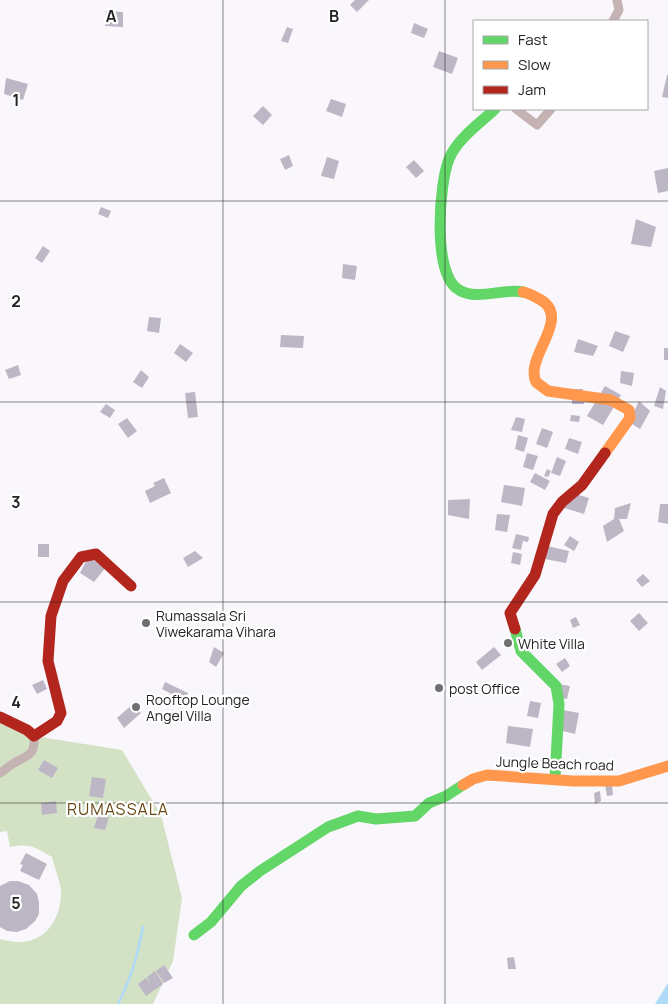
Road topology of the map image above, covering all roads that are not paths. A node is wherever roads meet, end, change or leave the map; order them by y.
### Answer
1 (617, 0) edge
2 (614, 20) edge
3 (494, 110) edge
4 (517, 110) edge
5 (550, 110) edge
6 (131, 586) dead end
7 (0, 717) edge
8 (34, 736) junction
9 (668, 766) edge
10 (0, 773) edge
11 (556, 779) junction
12 (194, 935) dead end

1 - 2 street
3 - 11 street
4 - 5 street
6 - 8 street
7 - 8 street
8 - 10 street
9 - 11 street, Jungle Beach road
11 - 12 street, Jungle Beach road

